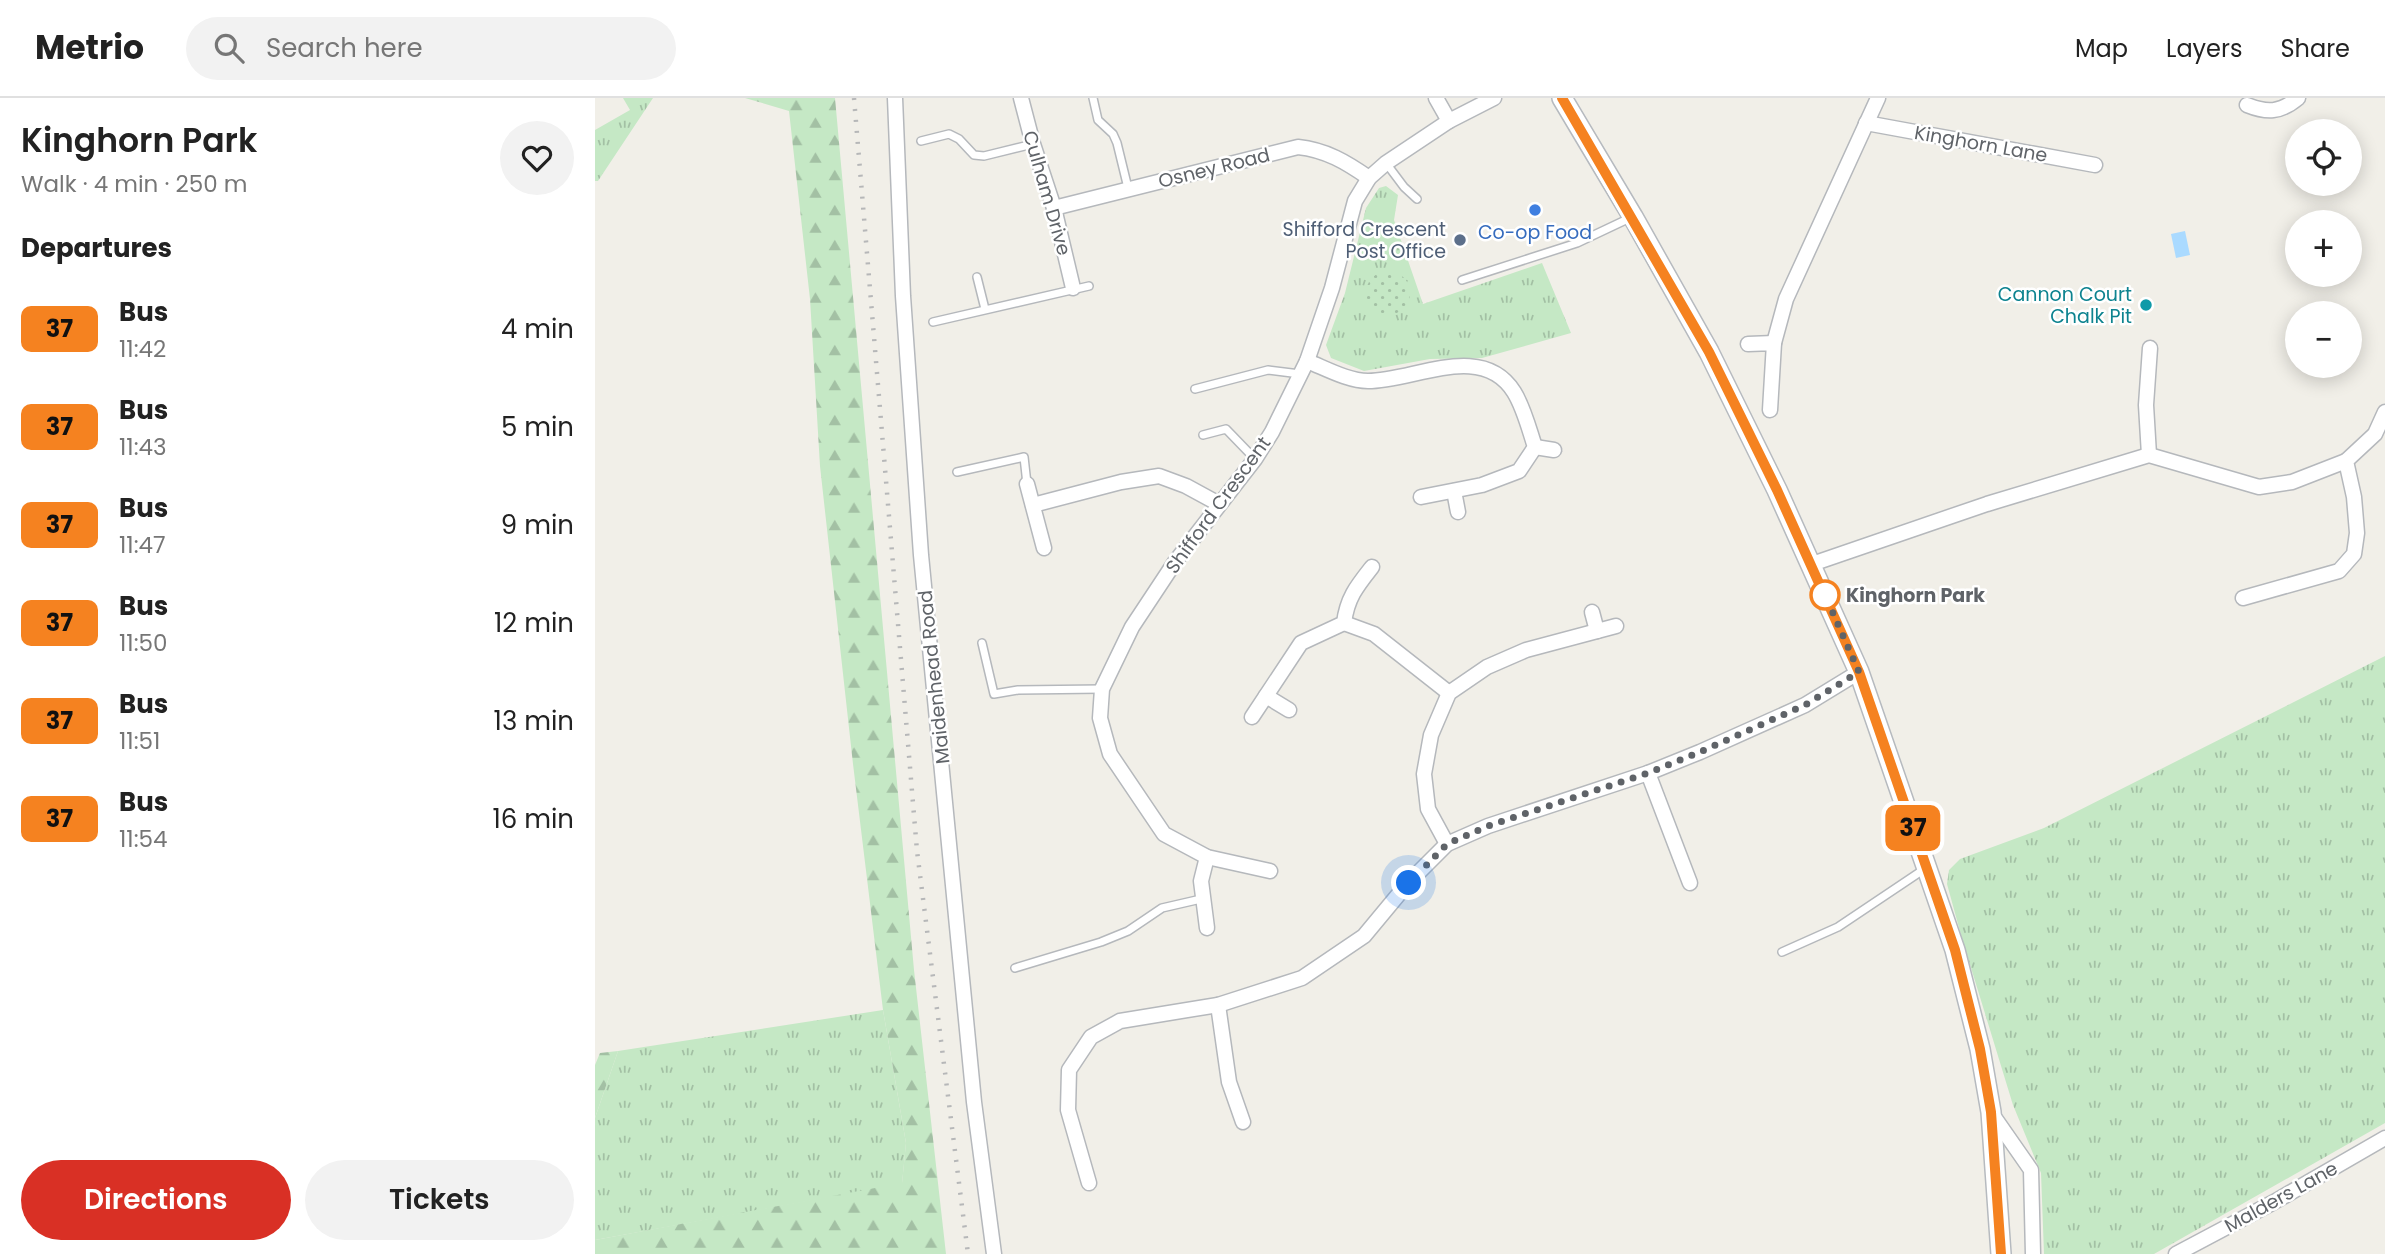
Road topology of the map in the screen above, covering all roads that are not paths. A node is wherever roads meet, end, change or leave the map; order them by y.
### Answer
1 (895, 98) edge
2 (1021, 98) edge
3 (1093, 98) edge
4 (1436, 98) edge
5 (1494, 98) edge
6 (1562, 98) edge
7 (1878, 98) edge
8 (2298, 98) edge
9 (2247, 105) dead end
10 (1449, 121) junction
11 (1866, 123) junction
12 (921, 141) dead end
13 (1033, 144) junction
14 (1386, 163) junction
15 (2095, 165) dead end
16 (1369, 178) junction
17 (1128, 188) junction
18 (1417, 199) dead end
19 (1053, 208) junction
20 (1633, 217) junction
21 (977, 277) dead end
22 (1462, 280) dead end
23 (1089, 286) dead end
24 (1073, 288) junction
25 (985, 309) junction
26 (933, 322) dead end
27 (1774, 343) junction
28 (1748, 344) dead end
29 (2150, 348) dead end
30 (1303, 368) junction
31 (1195, 389) dead end
32 (1770, 410) dead end
33 (2385, 412) edge
34 (1203, 435) dead end
35 (1535, 447) junction
36 (1554, 450) dead end
37 (2149, 455) junction
38 (1255, 460) junction
39 (2346, 461) junction
40 (957, 472) dead end
41 (1027, 484) joint
42 (1454, 491) junction
43 (1421, 496) dead end
44 (1219, 504) junction
45 (1033, 505) junction
46 (1458, 512) dead end
47 (1044, 548) dead end
48 (1812, 564) junction
49 (1372, 567) dead end
50 (2243, 598) dead end
51 (1592, 612) dead end
52 (1344, 623) junction
53 (1616, 626) dead end
54 (1597, 631) junction
55 (982, 643) dead end
56 (1859, 672) junction
57 (1102, 689) junction
58 (1450, 694) junction
59 (1266, 696) junction
60 (1289, 710) dead end
61 (1252, 717) dead end
62 (1648, 773) junction
63 (1447, 844) junction
64 (1207, 857) junction
65 (1927, 868) junction
66 (1271, 871) dead end
67 (1690, 883) dead end
68 (1201, 899) junction
69 (1207, 928) dead end
70 (1782, 953) dead end
71 (1015, 968) dead end
72 (1218, 1005) junction
73 (1991, 1112) junction
74 (1243, 1122) dead end
75 (2385, 1138) edge
76 (1089, 1183) dead end
77 (994, 1254) edge
78 (2001, 1254) edge
79 (2033, 1254) edge
80 (2176, 1254) edge

1 - 77 street, Maidenhead Road
2 - 13 street, Culham Drive
3 - 17 lane
4 - 10 street
5 - 10 street, Shifford Crescent
6 - 20 main road
7 - 11 street
8 - 9 street
10 - 14 street, Shifford Crescent
11 - 15 street, Kinghorn Lane
11 - 27 street
12 - 13 lane
13 - 19 street, Culham Drive
14 - 16 street, Shifford Crescent
14 - 18 lane
16 - 17 street, Osney Road
16 - 30 street, Shifford Crescent
17 - 19 street, Osney Road
19 - 24 street, Culham Drive
20 - 22 lane
20 - 48 main road
21 - 25 lane
23 - 24 lane
24 - 25 lane
25 - 26 lane
27 - 28 street
27 - 32 street
29 - 37 street
30 - 31 lane
30 - 35 street
30 - 38 street, Shifford Crescent
33 - 39 street
34 - 38 lane
35 - 36 street
35 - 42 street
37 - 39 street
37 - 48 street
38 - 44 street, Shifford Crescent
39 - 50 street
40 - 41 lane
41 - 45 street
42 - 43 street
42 - 46 street
44 - 45 street
44 - 57 street, Shifford Crescent
45 - 47 street
48 - 56 main road
49 - 52 street
51 - 54 street
52 - 58 street
52 - 59 street
53 - 54 street
54 - 58 street
55 - 57 lane
56 - 62 street
56 - 65 main road
57 - 64 street, Shifford Crescent
58 - 63 street
59 - 60 street
59 - 61 street
62 - 63 street
62 - 67 street
63 - 72 street
64 - 66 street, Shifford Crescent
64 - 68 street
65 - 70 lane
65 - 73 main road
68 - 69 street
68 - 71 lane
72 - 74 street
72 - 76 street
73 - 78 main road
73 - 79 street
75 - 80 street, Malders Lane

